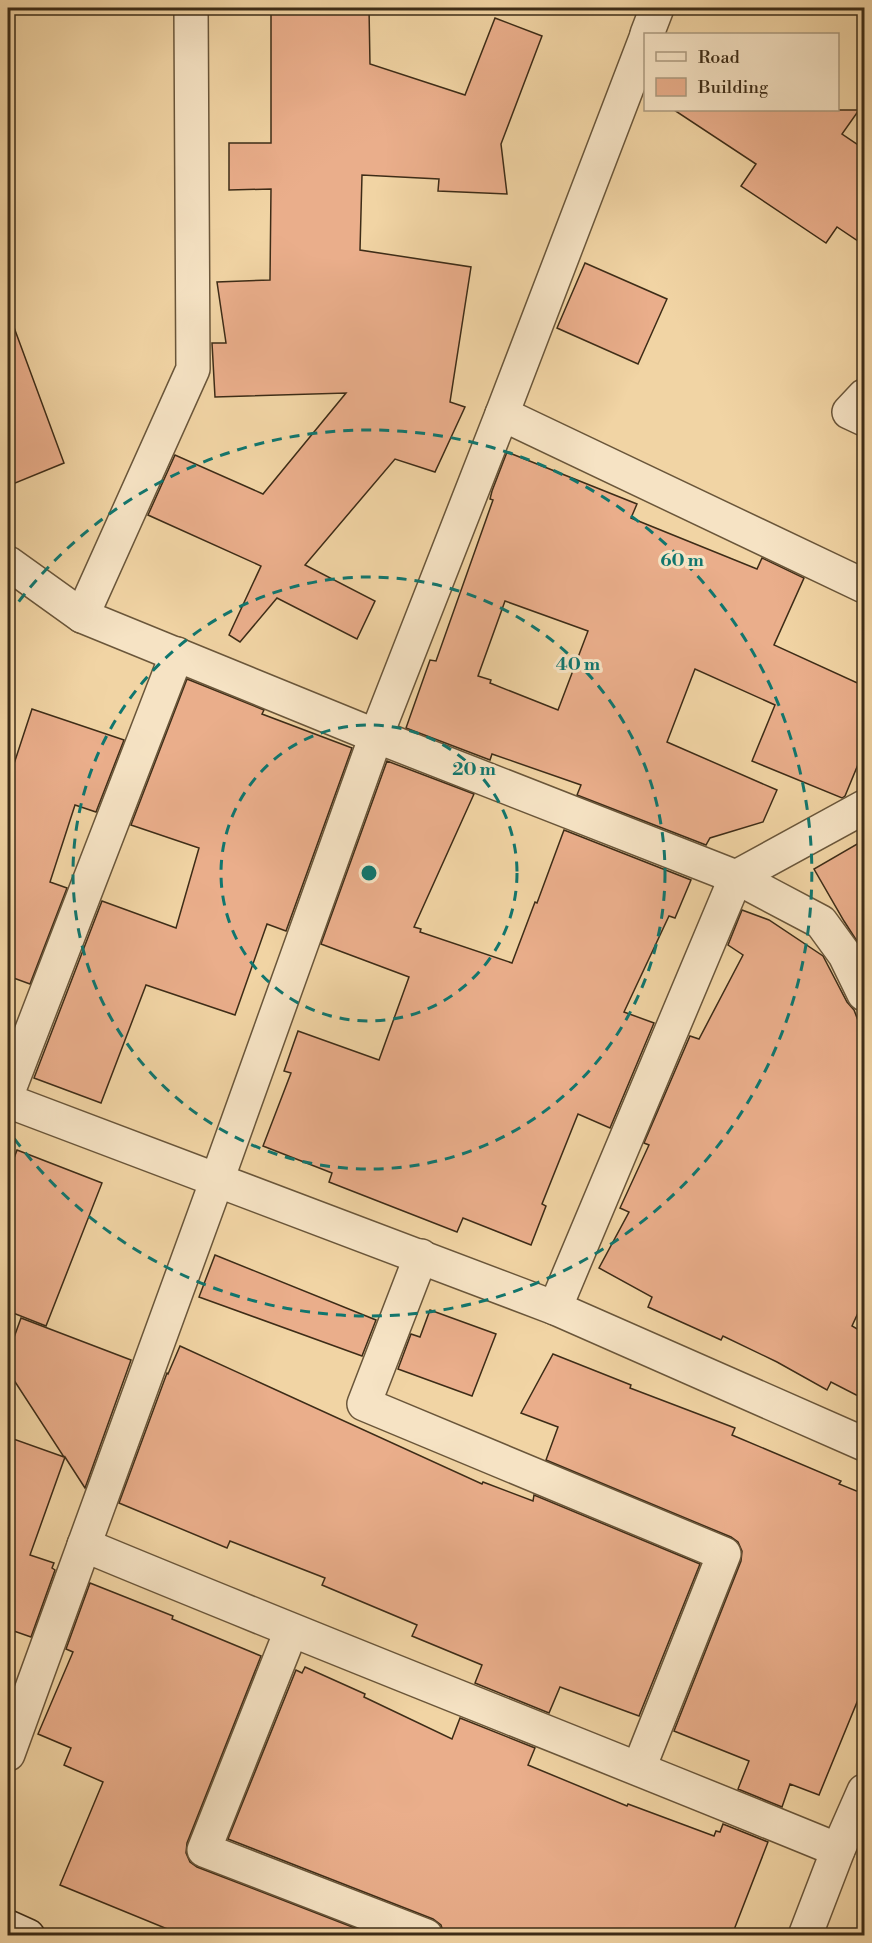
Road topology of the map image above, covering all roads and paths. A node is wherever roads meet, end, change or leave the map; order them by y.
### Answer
1 (191, 8) edge
2 (657, 8) edge
3 (647, 33) edge
4 (644, 41) edge
5 (864, 396) edge
6 (502, 414) junction
7 (864, 420) edge
8 (8, 563) edge
9 (864, 586) edge
10 (82, 616) junction
11 (177, 654) junction
12 (376, 736) junction
13 (864, 807) edge
14 (736, 877) junction
15 (864, 994) edge
16 (8, 1092) edge
17 (8, 1101) edge
18 (217, 1180) junction
19 (421, 1256) junction
20 (555, 1308) junction
21 (864, 1444) edge
22 (84, 1545) junction
23 (291, 1631) junction
24 (8, 1754) edge
25 (639, 1768) junction
26 (864, 1791) edge
27 (838, 1850) junction
28 (8, 1927) edge
29 (28, 1935) edge
30 (426, 1935) edge
31 (805, 1935) edge

1 - 10 street
2 - 3 street
4 - 6 street
5 - 7 street
6 - 9 street
6 - 12 street
8 - 10 street
10 - 11 street
11 - 12 street
11 - 16 street
12 - 14 street
12 - 18 street
13 - 14 street
14 - 15 street
14 - 20 street
17 - 18 street
18 - 19 street
18 - 22 street
19 - 20 street
19 - 25 street
20 - 21 street
22 - 23 street
22 - 24 street
23 - 25 street
23 - 30 street
25 - 27 street
26 - 27 street
27 - 31 street
28 - 29 street

